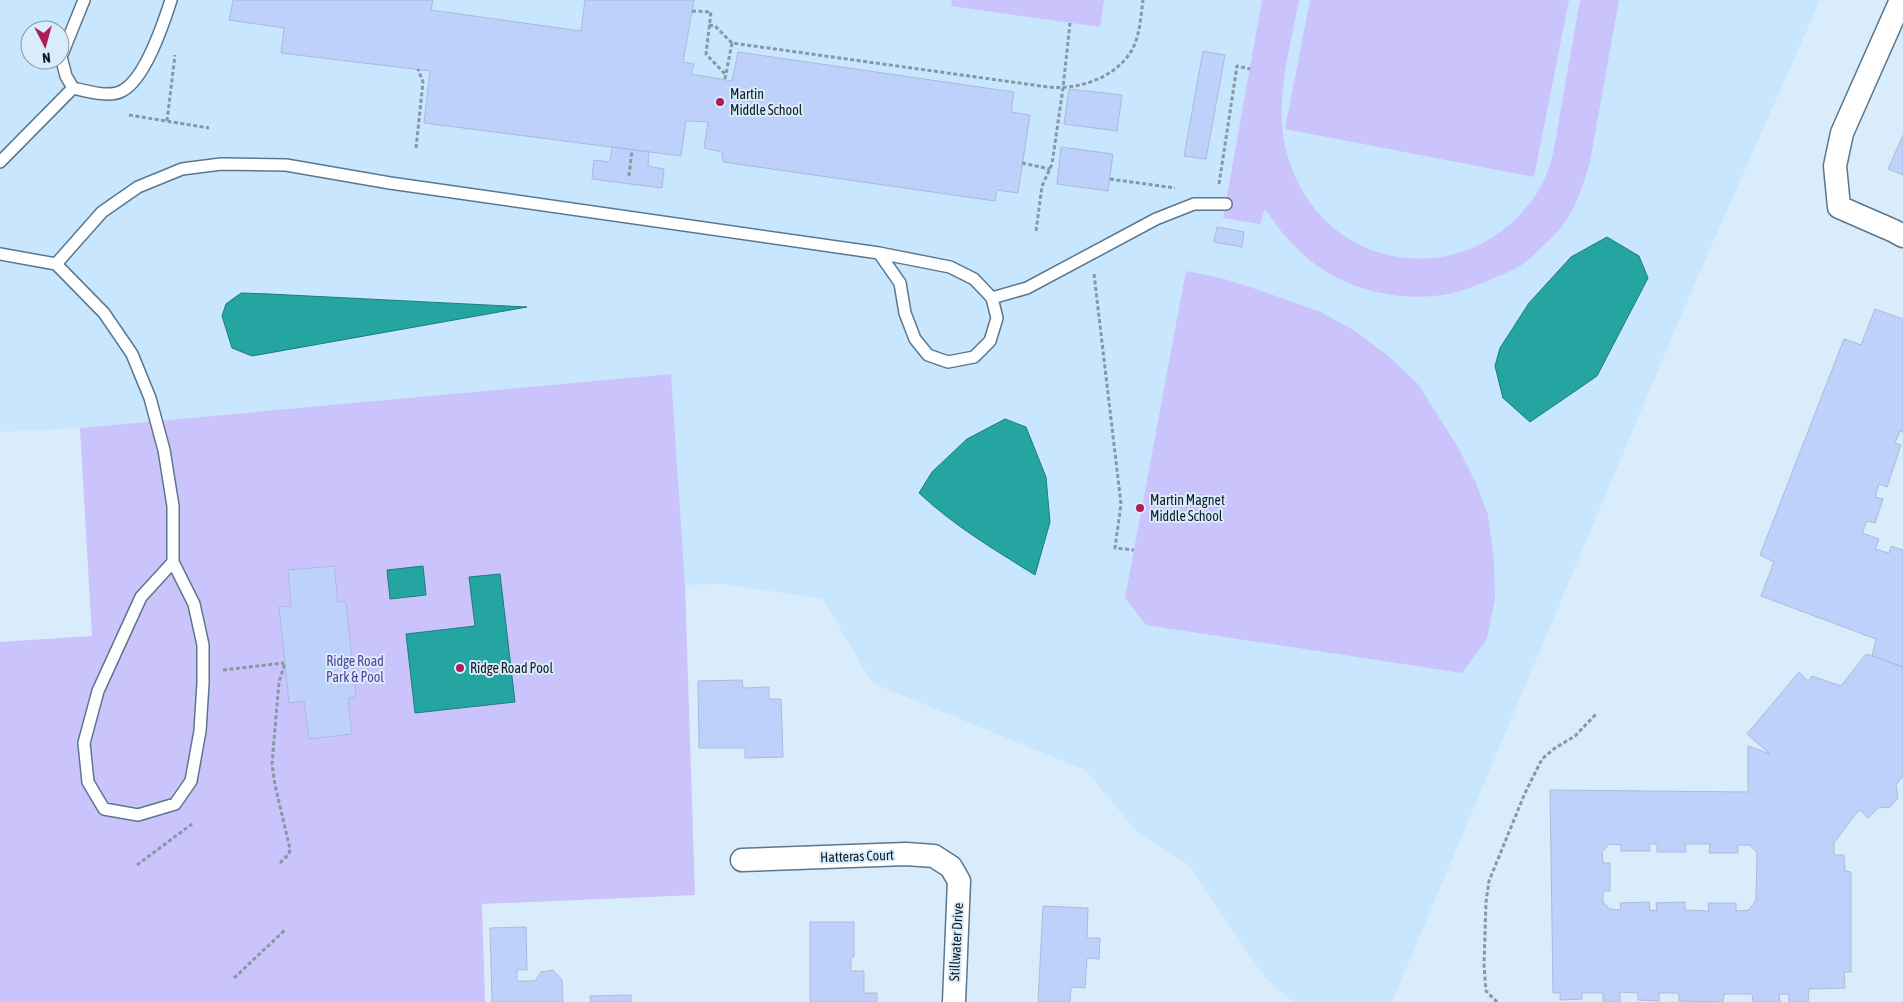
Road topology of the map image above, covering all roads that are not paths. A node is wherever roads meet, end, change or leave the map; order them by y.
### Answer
1 (84, 0) edge
2 (171, 0) edge
3 (1901, 0) edge
4 (73, 88) junction
5 (0, 162) edge
6 (1226, 204) dead end
7 (1903, 236) edge
8 (879, 253) junction
9 (0, 254) edge
10 (56, 264) junction
11 (992, 298) junction
12 (174, 562) junction
13 (742, 860) dead end
14 (959, 881) joint
15 (954, 1002) edge

1 - 4 lane
2 - 4 lane
3 - 7 street
4 - 5 lane
6 - 11 lane
8 - 10 lane
8 - 11 lane
8 - 11 lane
9 - 10 lane
10 - 12 lane
12 - 12 lane
13 - 14 street, Hatteras Court
14 - 15 street, Stillwater Drive

